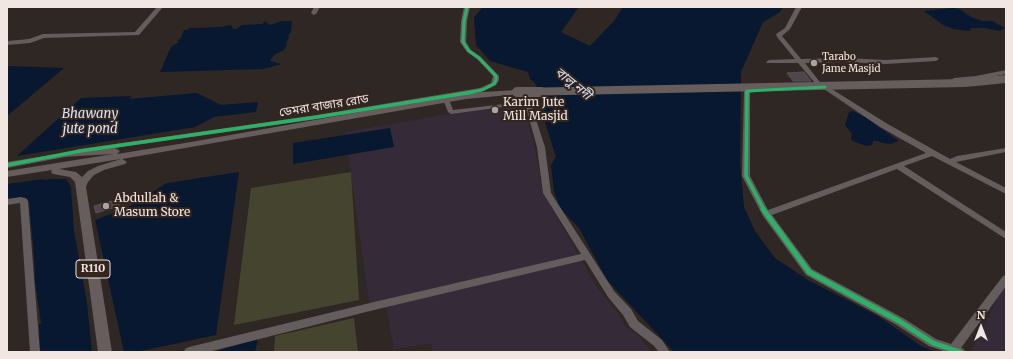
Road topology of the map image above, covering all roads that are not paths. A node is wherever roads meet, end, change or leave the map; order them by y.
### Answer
1 (160, 7) edge
2 (317, 7) edge
3 (468, 7) edge
4 (798, 7) edge
5 (314, 13) dead end
6 (7, 43) edge
7 (936, 59) dead end
8 (800, 61) junction
9 (769, 62) dead end
10 (1006, 72) edge
11 (997, 74) junction
12 (1006, 80) edge
13 (816, 82) junction
14 (825, 87) junction
15 (447, 102) dead end
16 (232, 136) junction
17 (191, 146) junction
18 (135, 150) junction
19 (1006, 150) edge
20 (932, 153) junction
21 (65, 155) junction
22 (124, 161) junction
23 (950, 162) junction
24 (7, 165) edge
25 (899, 166) junction
26 (7, 170) edge
27 (56, 172) junction
28 (7, 174) edge
29 (7, 180) edge
30 (81, 187) junction
31 (1006, 191) edge
32 (7, 202) edge
33 (766, 214) junction
34 (1006, 236) edge
35 (586, 256) junction
36 (1006, 279) edge
37 (957, 351) edge
38 (35, 352) edge
39 (105, 352) edge
40 (189, 352) edge
41 (665, 352) edge

1 - 6 street
2 - 5 street
3 - 21 street, ডেমরা বাজার রোড
4 - 8 street
7 - 8 street
8 - 9 street
8 - 13 street
10 - 11 street
11 - 12 street
11 - 13 street
12 - 16 main road, bridge
13 - 14 street
14 - 20 street
14 - 33 street
15 - 35 street
16 - 17 main road
16 - 18 main road
17 - 22 main road
17 - 28 main road
18 - 21 main road
18 - 26 main road
19 - 23 street
20 - 23 street
20 - 25 street
21 - 24 street
22 - 27 main road
22 - 30 main road
23 - 31 street
25 - 33 street
25 - 34 street
27 - 29 main road
27 - 30 main road
30 - 39 main road, R110
32 - 38 street
33 - 37 street
35 - 40 street
35 - 41 street
36 - 37 street

